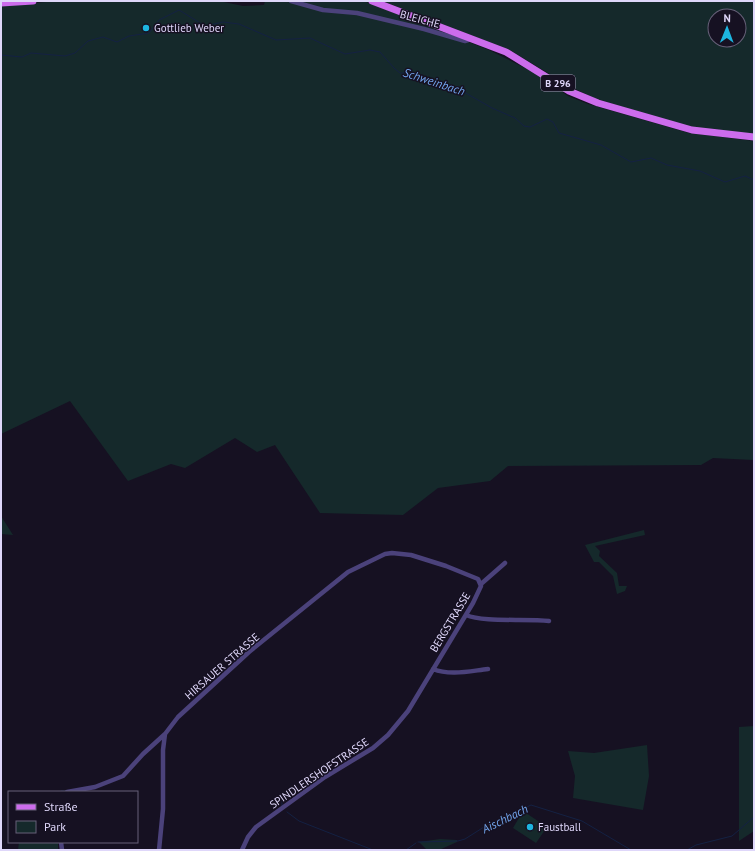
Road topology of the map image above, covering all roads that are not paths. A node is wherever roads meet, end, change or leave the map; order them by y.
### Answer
1 (33, 1) edge
2 (292, 1) edge
3 (372, 1) edge
4 (1, 3) edge
5 (472, 38) junction
6 (754, 137) edge
7 (391, 553) joint
8 (505, 563) dead end
9 (482, 584) junction
10 (466, 615) junction
11 (549, 621) dead end
12 (433, 669) junction
13 (488, 669) dead end
14 (408, 711) joint
15 (165, 734) junction
16 (154, 744) junction
17 (163, 750) junction
18 (73, 791) edge
19 (159, 850) edge
20 (242, 850) edge

1 - 4 main road
2 - 5 street, BLEICHE
3 - 5 main road, B 296
5 - 6 main road, B 296
7 - 9 street, BERGSTRASSE
7 - 15 street, HIRSAUER STRASSE
8 - 9 street
9 - 10 street, BERGSTRASSE
10 - 11 street
10 - 12 street, BERGSTRASSE
12 - 13 street
12 - 14 street, BERGSTRASSE
14 - 20 street, SPINDLERSHOFSTRASSE
15 - 16 street, HIRSAUER STRASSE
15 - 17 street
16 - 17 street
16 - 18 street, HIRSAUER STRASSE
17 - 19 street

